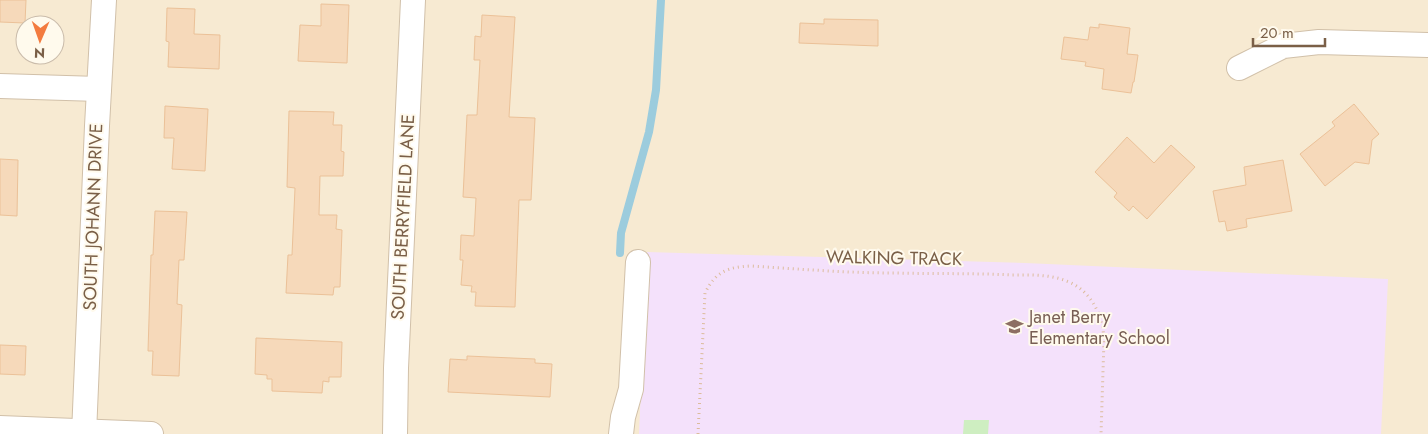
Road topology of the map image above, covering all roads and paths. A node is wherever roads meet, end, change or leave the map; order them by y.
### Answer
1 (104, 0) edge
2 (413, 0) edge
3 (1428, 46) edge
4 (1239, 68) dead end
5 (0, 86) edge
6 (99, 89) junction
7 (638, 262) dead end
8 (0, 428) edge
9 (84, 433) edge
10 (151, 434) edge
11 (395, 434) edge
12 (621, 434) edge
13 (698, 434) edge
14 (1101, 434) edge

1 - 6 street, SOUTH JOHANN DRIVE
2 - 11 street, SOUTH BERRYFIELD LANE
3 - 4 street
5 - 6 street
6 - 9 street, SOUTH JOHANN DRIVE
7 - 12 street
8 - 9 street
9 - 10 street
13 - 14 path, WALKING TRACK

